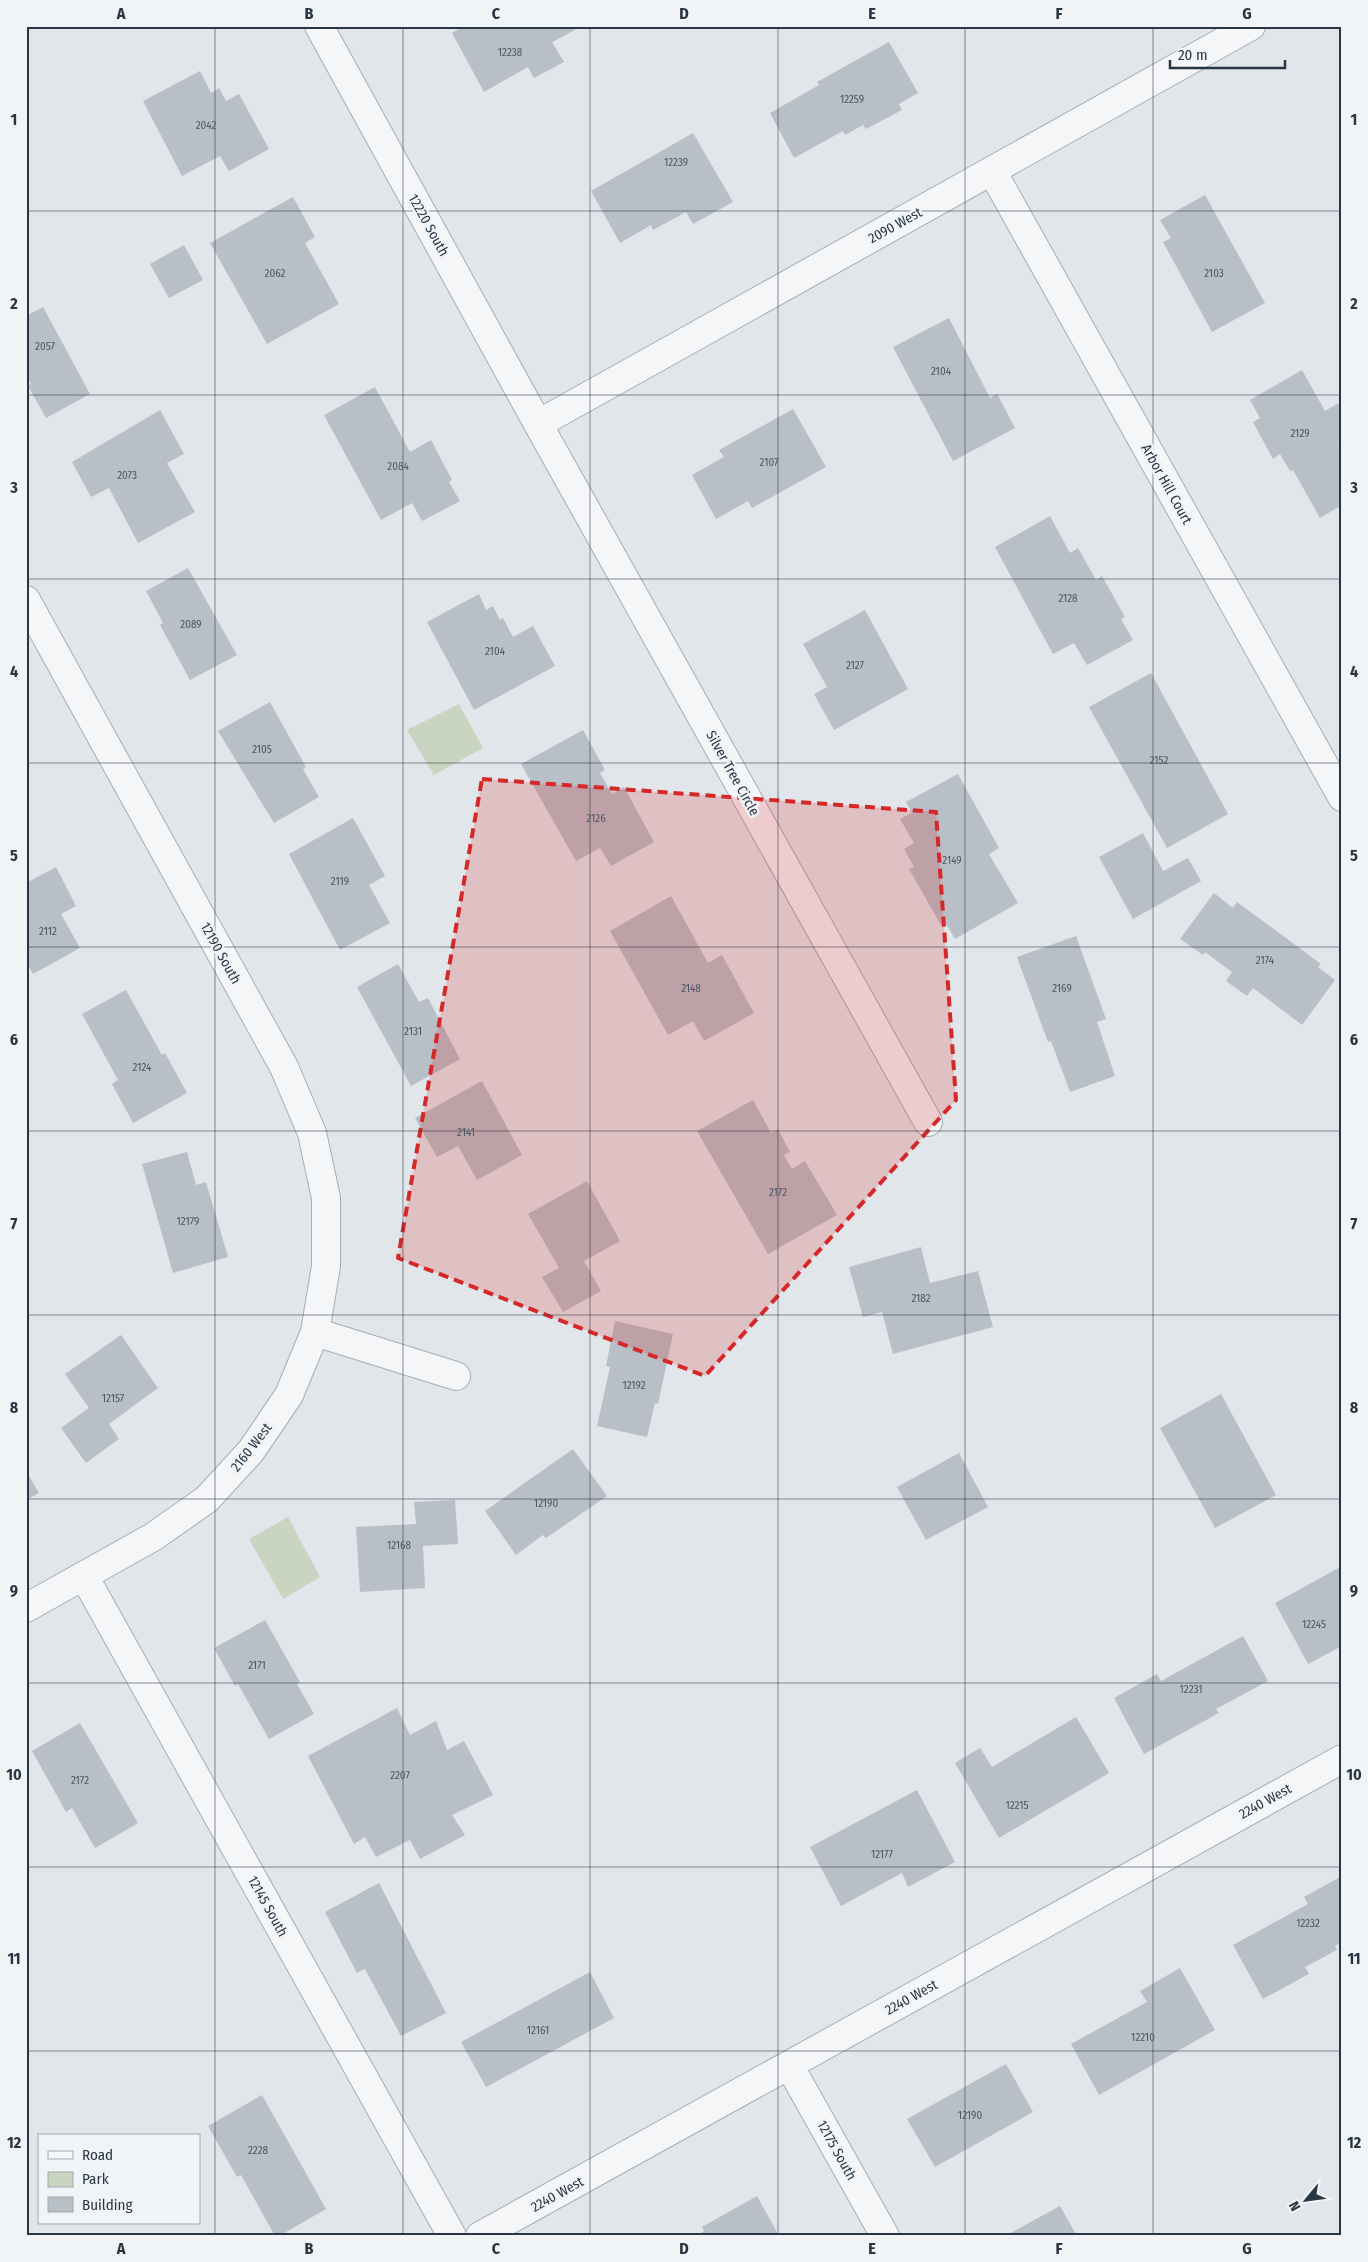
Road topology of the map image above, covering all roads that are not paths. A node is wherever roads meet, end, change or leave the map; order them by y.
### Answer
1 (319, 26) edge
2 (1251, 26) edge
3 (992, 171) junction
4 (538, 424) junction
5 (26, 600) edge
6 (1342, 797) edge
7 (928, 1122) dead end
8 (315, 1332) junction
9 (456, 1376) dead end
10 (84, 1576) junction
11 (26, 1608) edge
12 (1342, 1759) edge
13 (789, 2065) junction
14 (452, 2236) edge
15 (480, 2236) edge
16 (885, 2236) edge

1 - 4 street, 12220 South
2 - 3 street, 2090 West
3 - 4 street, 2090 West
3 - 6 street, Arbor Hill Court
4 - 7 street, Silver Tree Circle
5 - 8 street, 12190 South
8 - 9 street
8 - 10 street, 2160 West
10 - 11 street, 2160 West
10 - 14 street, 12145 South
12 - 13 street, 2240 West
13 - 15 street, 2240 West
13 - 16 street, 12175 South

